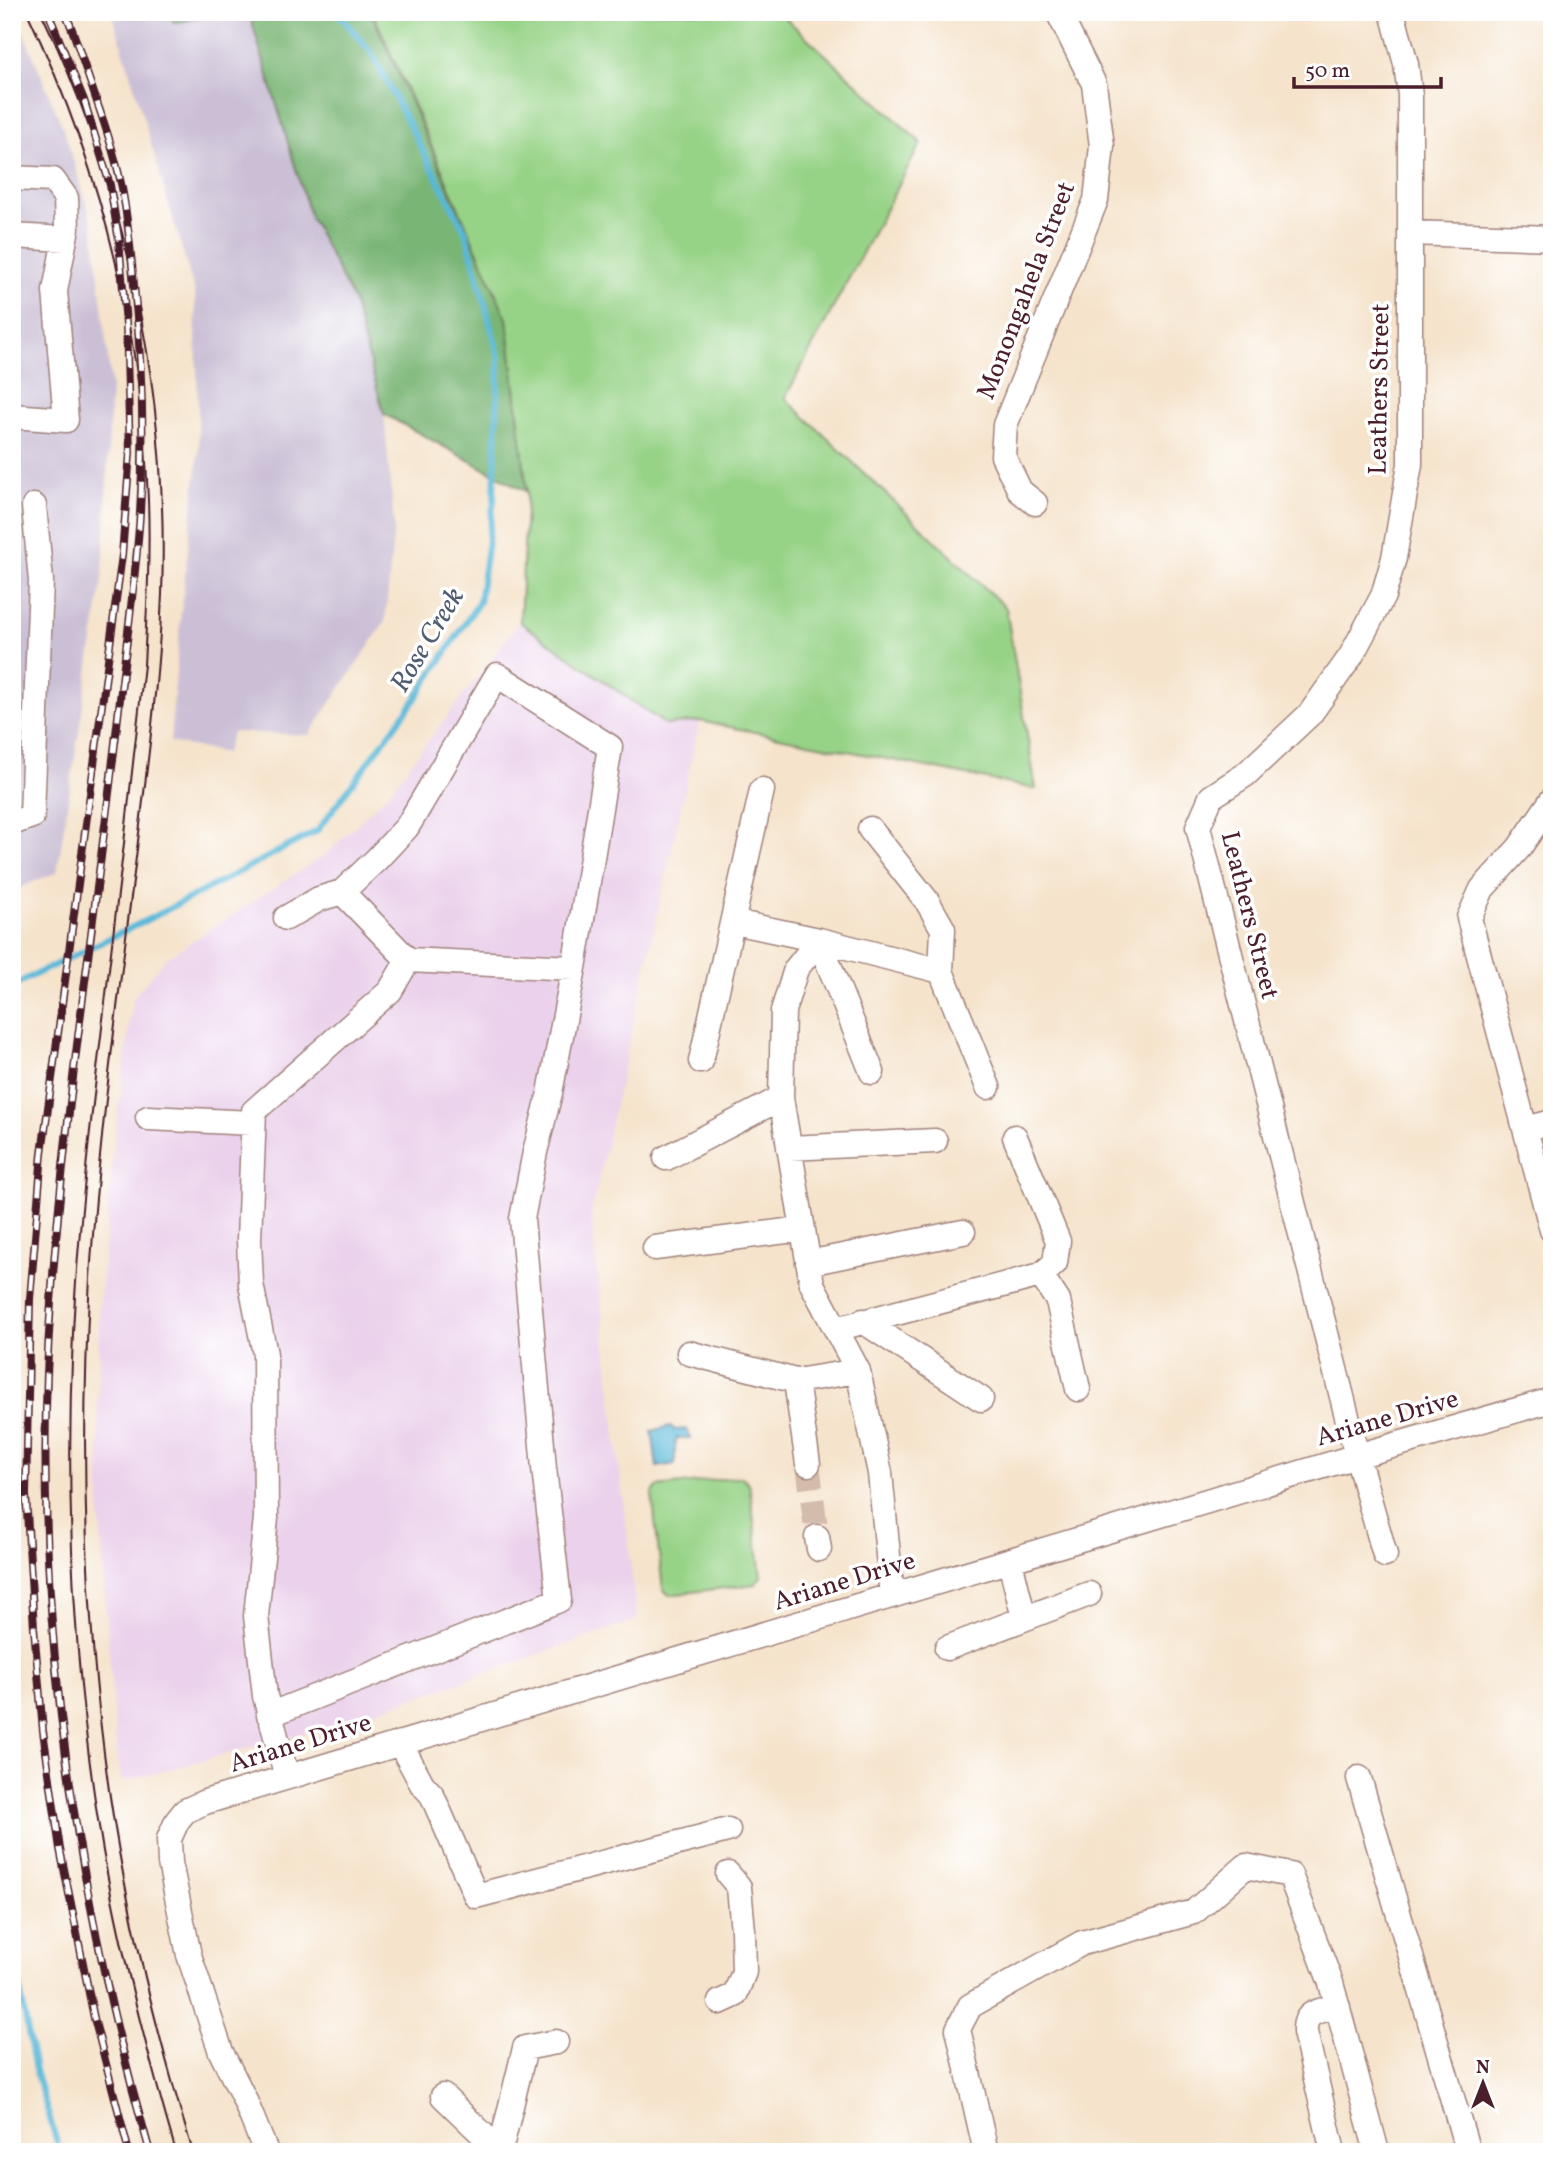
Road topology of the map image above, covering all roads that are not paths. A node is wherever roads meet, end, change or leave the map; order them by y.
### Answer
1 (1058, 12) edge
2 (1391, 12) edge
3 (12, 178) edge
4 (1410, 233) junction
5 (12, 236) edge
6 (1552, 238) edge
7 (65, 239) junction
8 (12, 416) edge
9 (1035, 503) dead end
10 (34, 506) dead end
11 (762, 790) dead end
12 (1552, 800) edge
13 (12, 823) edge
14 (870, 829) dead end
15 (342, 892) junction
16 (286, 918) dead end
17 (734, 922) junction
18 (819, 940) junction
19 (408, 960) junction
20 (574, 968) junction
21 (941, 971) junction
22 (701, 1061) dead end
23 (872, 1072) dead end
24 (988, 1087) dead end
25 (781, 1098) junction
26 (148, 1118) dead end
27 (1552, 1122) edge
28 (253, 1123) junction
29 (1525, 1129) junction
30 (1015, 1137) dead end
31 (935, 1141) dead end
32 (789, 1148) junction
33 (666, 1158) dead end
34 (802, 1229) junction
35 (1552, 1230) edge
36 (962, 1232) dead end
37 (656, 1248) dead end
38 (808, 1263) junction
39 (1041, 1275) junction
40 (863, 1321) junction
41 (836, 1329) junction
42 (689, 1353) dead end
43 (858, 1371) junction
44 (796, 1381) junction
45 (1078, 1389) dead end
46 (981, 1399) dead end
47 (1552, 1400) edge
48 (1357, 1456) junction
49 (808, 1464) tunnel mouth
50 (1385, 1555) dead end
51 (1010, 1561) junction
52 (1089, 1594) dead end
53 (892, 1596) junction
54 (1024, 1618) junction
55 (947, 1648) dead end
56 (269, 1715) junction
57 (400, 1743) junction
58 (287, 1777) junction
59 (1359, 1778) dead end
60 (727, 1830) dead end
61 (728, 1874) dead end
62 (720, 2002) dead end
63 (1338, 2007) junction
64 (556, 2042) dead end
65 (443, 2096) dead end
66 (266, 2152) edge
67 (500, 2152) edge
68 (986, 2152) edge
69 (1334, 2152) edge
70 (1377, 2152) edge
71 (1468, 2152) edge

1 - 9 street, Monongahela Street
2 - 4 street, Leathers Street
3 - 7 street
4 - 6 street
4 - 48 street, Leathers Street
5 - 7 street
7 - 8 street
10 - 13 street
11 - 17 street
12 - 29 street
14 - 21 street
15 - 16 street
15 - 19 street
15 - 20 street
17 - 18 street
17 - 22 street
18 - 21 street
18 - 23 street
18 - 25 street
19 - 20 street
19 - 28 street
20 - 56 street
21 - 24 street
25 - 32 street
25 - 33 street
26 - 28 street
27 - 29 street
28 - 56 street
29 - 35 street
30 - 39 street
31 - 32 street
32 - 34 street
34 - 37 street
34 - 38 street
36 - 38 street
38 - 41 street
39 - 40 street
39 - 45 street
40 - 41 street
40 - 46 street
41 - 43 street
42 - 44 street
43 - 44 street
43 - 53 street
44 - 49 street
47 - 48 street, Ariane Drive
48 - 50 street, Leathers Street
48 - 51 street, Ariane Drive
51 - 53 street, Ariane Drive
51 - 54 street
52 - 54 street
53 - 57 street, Ariane Drive
54 - 55 street
56 - 58 street
57 - 58 street, Ariane Drive
57 - 60 street
58 - 66 street, Ariane Drive
59 - 71 street
61 - 62 street
63 - 68 street
63 - 69 street
63 - 70 street
64 - 67 street
65 - 67 street

